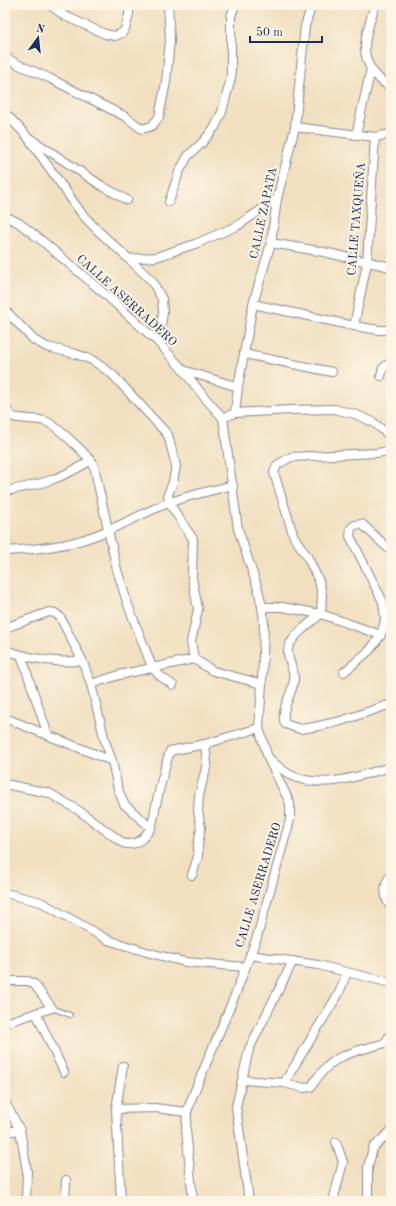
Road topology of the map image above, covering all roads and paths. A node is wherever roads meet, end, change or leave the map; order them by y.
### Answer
1 (50, 5) edge
2 (129, 5) edge
3 (168, 5) edge
4 (235, 5) edge
5 (312, 5) edge
6 (375, 5) edge
7 (5, 57) edge
8 (371, 69) junction
9 (391, 87) edge
10 (5, 113) edge
11 (295, 126) junction
12 (391, 134) edge
13 (26, 135) junction
14 (356, 135) junction
15 (375, 137) junction
16 (277, 199) junction
17 (127, 200) dead end
18 (169, 202) dead end
19 (5, 216) edge
20 (271, 243) junction
21 (129, 259) junction
22 (367, 263) junction
23 (391, 267) edge
24 (253, 304) junction
25 (5, 310) edge
26 (354, 326) junction
27 (391, 330) edge
28 (159, 343) junction
29 (244, 354) junction
30 (391, 362) edge
31 (183, 370) junction
32 (332, 372) dead end
33 (381, 376) dead end
34 (238, 387) junction
35 (5, 408) edge
36 (235, 413) junction
37 (223, 418) junction
38 (391, 437) edge
39 (391, 451) edge
40 (91, 460) junction
41 (233, 485) junction
42 (5, 491) edge
43 (169, 503) junction
44 (109, 531) junction
45 (5, 551) edge
46 (391, 551) edge
47 (262, 607) junction
48 (321, 614) junction
49 (5, 628) edge
50 (381, 635) junction
51 (5, 650) edge
52 (21, 655) junction
53 (194, 659) junction
54 (82, 660) junction
55 (152, 667) junction
56 (344, 672) dead end
57 (91, 684) junction
58 (262, 684) junction
59 (173, 685) dead end
60 (391, 704) edge
61 (5, 718) edge
62 (259, 728) junction
63 (48, 734) junction
64 (205, 744) junction
65 (268, 758) junction
66 (112, 761) junction
67 (391, 767) edge
68 (5, 784) edge
69 (151, 828) junction
70 (192, 875) dead end
71 (390, 877) edge
72 (5, 893) edge
73 (391, 907) edge
74 (250, 955) junction
75 (293, 961) junction
76 (245, 967) junction
77 (347, 973) junction
78 (5, 981) edge
79 (391, 983) edge
80 (52, 1008) junction
81 (36, 1013) junction
82 (70, 1015) dead end
83 (5, 1023) edge
84 (391, 1033) edge
85 (123, 1066) dead end
86 (64, 1072) dead end
87 (242, 1080) junction
88 (284, 1083) junction
89 (5, 1102) edge
90 (116, 1109) junction
91 (187, 1112) junction
92 (20, 1130) junction
93 (391, 1131) edge
94 (5, 1132) edge
95 (336, 1142) dead end
96 (66, 1180) dead end
97 (26, 1201) edge
98 (65, 1201) edge
99 (121, 1201) edge
100 (193, 1201) edge
101 (249, 1201) edge
102 (333, 1201) edge
103 (368, 1201) edge

1 - 2 street
3 - 7 street
4 - 18 street
5 - 11 street, CALLE ZAPATA
6 - 8 street
8 - 9 street
8 - 14 street
10 - 13 street
11 - 14 street
11 - 16 street, CALLE ZAPATA
12 - 15 street
13 - 17 street
13 - 21 street
14 - 15 street
15 - 22 street, CALLE TAXQUEÑA
16 - 20 street, CALLE ZAPATA
16 - 21 street
19 - 28 street, CALLE ASERRADERO
20 - 22 street
20 - 24 street, CALLE ZAPATA
21 - 28 street
22 - 23 street
22 - 26 street, CALLE TAXQUEÑA
24 - 26 street
24 - 29 street, CALLE ZAPATA
25 - 43 street
26 - 27 street
28 - 31 street, CALLE ASERRADERO
29 - 32 street
29 - 34 street, CALLE ZAPATA
30 - 33 street
31 - 34 street
31 - 37 street, CALLE ASERRADERO
34 - 36 street, CALLE ZAPATA
35 - 40 street
36 - 37 street
36 - 38 street
37 - 41 street, CALLE ASERRADERO
39 - 48 street
40 - 42 street
40 - 44 street
41 - 43 street
41 - 47 street, CALLE ASERRADERO
43 - 44 street
43 - 53 street
44 - 45 street
44 - 55 street
46 - 50 street
47 - 48 street
47 - 58 street, CALLE ASERRADERO
48 - 50 street
48 - 60 street
49 - 54 street
50 - 56 street
51 - 52 street
52 - 54 street
52 - 63 street
53 - 55 street
53 - 58 street
54 - 57 street
55 - 57 street
55 - 59 street
57 - 66 street
58 - 62 street, CALLE ASERRADERO
61 - 63 street
62 - 64 street
62 - 65 street, CALLE ASERRADERO
63 - 66 street
64 - 69 street
64 - 70 street
65 - 67 street
65 - 74 street, CALLE ASERRADERO
66 - 69 street
68 - 69 street
71 - 73 street
72 - 76 street
74 - 75 street
74 - 76 street, CALLE ASERRADERO
75 - 77 street
75 - 87 street
76 - 91 street, CALLE ASERRADERO
77 - 79 street
77 - 88 street
78 - 80 street
80 - 81 street
80 - 82 lane
81 - 83 street
81 - 86 street
84 - 88 street
85 - 90 street
87 - 88 street
87 - 101 street
89 - 92 street
90 - 91 street
90 - 99 street
91 - 100 street, CALLE ASERRADERO
92 - 94 street
92 - 97 street
93 - 103 street
95 - 102 street
96 - 98 street

